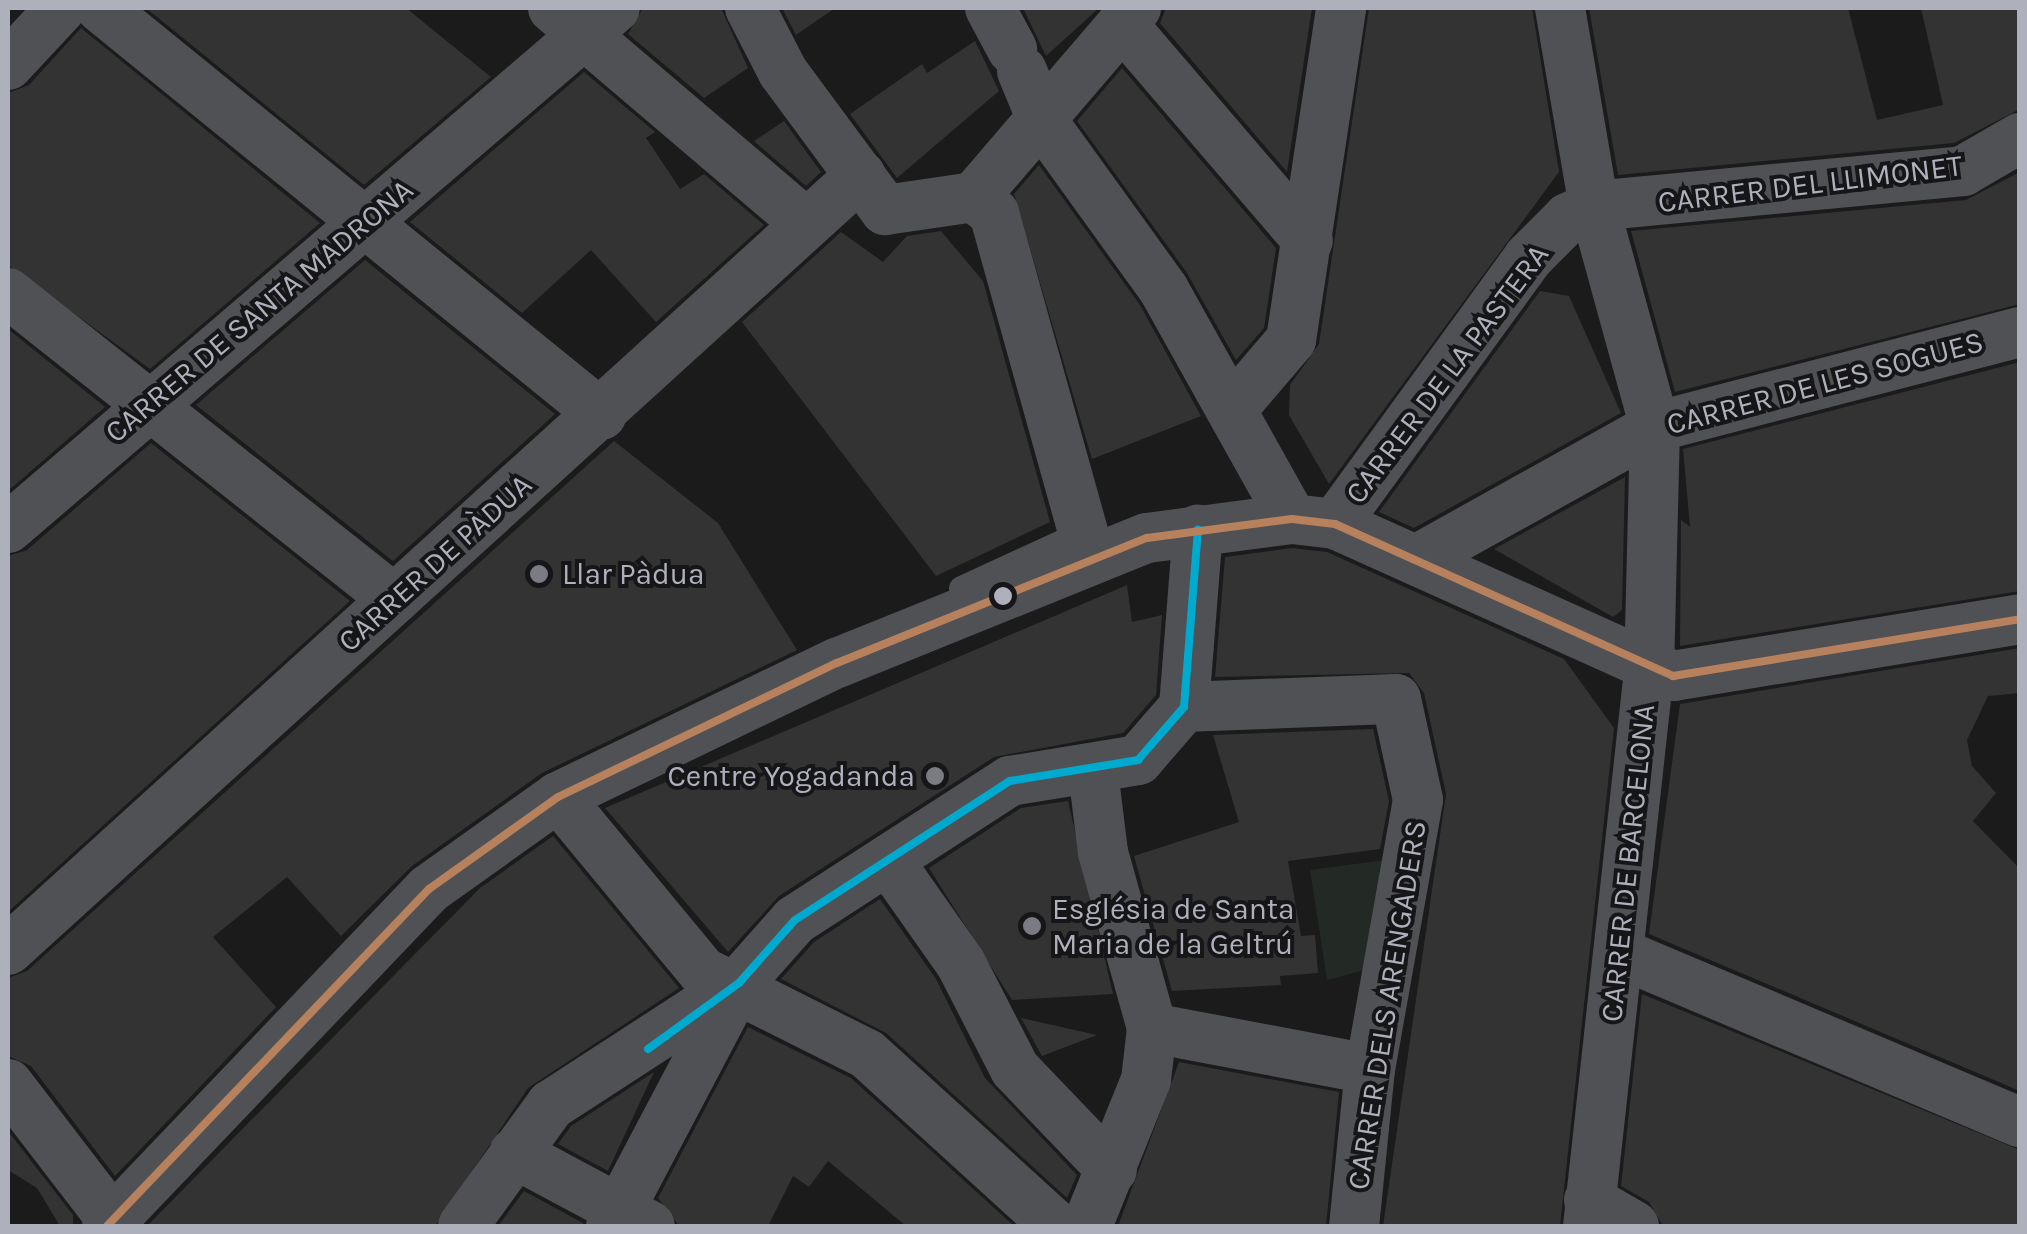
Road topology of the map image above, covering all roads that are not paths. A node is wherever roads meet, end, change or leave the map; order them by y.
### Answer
1 (61, 8) edge
2 (100, 8) edge
3 (750, 8) edge
4 (1341, 8) edge
5 (1560, 8) edge
6 (1130, 13) edge
7 (589, 24) edge
8 (1008, 43) edge
9 (8, 65) edge
10 (1043, 122) junction
11 (2020, 138) edge
12 (861, 175) junction
13 (974, 197) junction
14 (1594, 206) junction
15 (363, 222) junction
16 (806, 223) junction
17 (1308, 241) junction
18 (8, 294) edge
19 (2020, 332) edge
20 (147, 405) junction
21 (1232, 409) junction
22 (602, 414) junction
23 (1655, 427) junction
24 (1314, 522) junction
25 (8, 528) edge
26 (1198, 530) junction
27 (1084, 532) joint
28 (1423, 556) junction
29 (394, 599) junction
30 (919, 606) dead end
31 (2020, 619) edge
32 (1649, 672) junction
33 (1177, 716) junction
34 (1093, 772) junction
35 (558, 797) junction
36 (888, 860) junction
37 (8, 950) edge
38 (1620, 953) junction
39 (739, 983) junction
40 (1152, 1028) junction
41 (1370, 1069) junction
42 (8, 1084) edge
43 (2020, 1122) edge
44 (514, 1154) junction
45 (1112, 1170) junction
46 (1588, 1213) edge
47 (627, 1221) edge
48 (111, 1225) edge
49 (463, 1226) edge
50 (1056, 1226) edge
51 (1086, 1226) edge
52 (1354, 1226) edge
53 (1634, 1226) edge

1 - 9 street
2 - 15 street
3 - 12 street
4 - 17 street
5 - 14 street
6 - 10 street
6 - 17 street
7 - 15 street, CARRER DE SANTA MADRONA
7 - 16 street
8 - 10 street
10 - 13 street
10 - 21 street
11 - 14 street, CARRER DEL LLIMONET
12 - 13 street
12 - 16 street, CARRER DE PÀDUA
13 - 27 street
14 - 23 street, CARRER DE BARCELONA
14 - 24 street, CARRER DE LA PASTERA
15 - 20 street, CARRER DE SANTA MADRONA
15 - 22 street
16 - 22 street, CARRER DE PÀDUA
17 - 21 street
18 - 20 street
19 - 23 street, CARRER DE LES SOGUES
20 - 25 street, CARRER DE SANTA MADRONA
20 - 29 street
21 - 24 street
22 - 29 street, CARRER DE PÀDUA
23 - 28 street, CARRER DE LES SOGUES
23 - 32 street, CARRER DE BARCELONA
24 - 26 street
24 - 28 street
26 - 33 street
26 - 35 street
27 - 30 lane
28 - 32 street
29 - 37 street, CARRER DE PÀDUA
31 - 32 street
32 - 38 street, CARRER DE BARCELONA
33 - 34 street
33 - 41 street, CARRER DELS ARENGADERS
34 - 36 street
34 - 40 street
35 - 39 street
35 - 48 street
36 - 39 street
36 - 45 street
38 - 43 street
38 - 46 street, CARRER DE BARCELONA
39 - 44 street
39 - 47 street
39 - 50 street
40 - 41 street
40 - 45 street
41 - 52 street, CARRER DELS ARENGADERS
42 - 48 street
44 - 47 street
44 - 49 street
45 - 51 street
46 - 53 street

